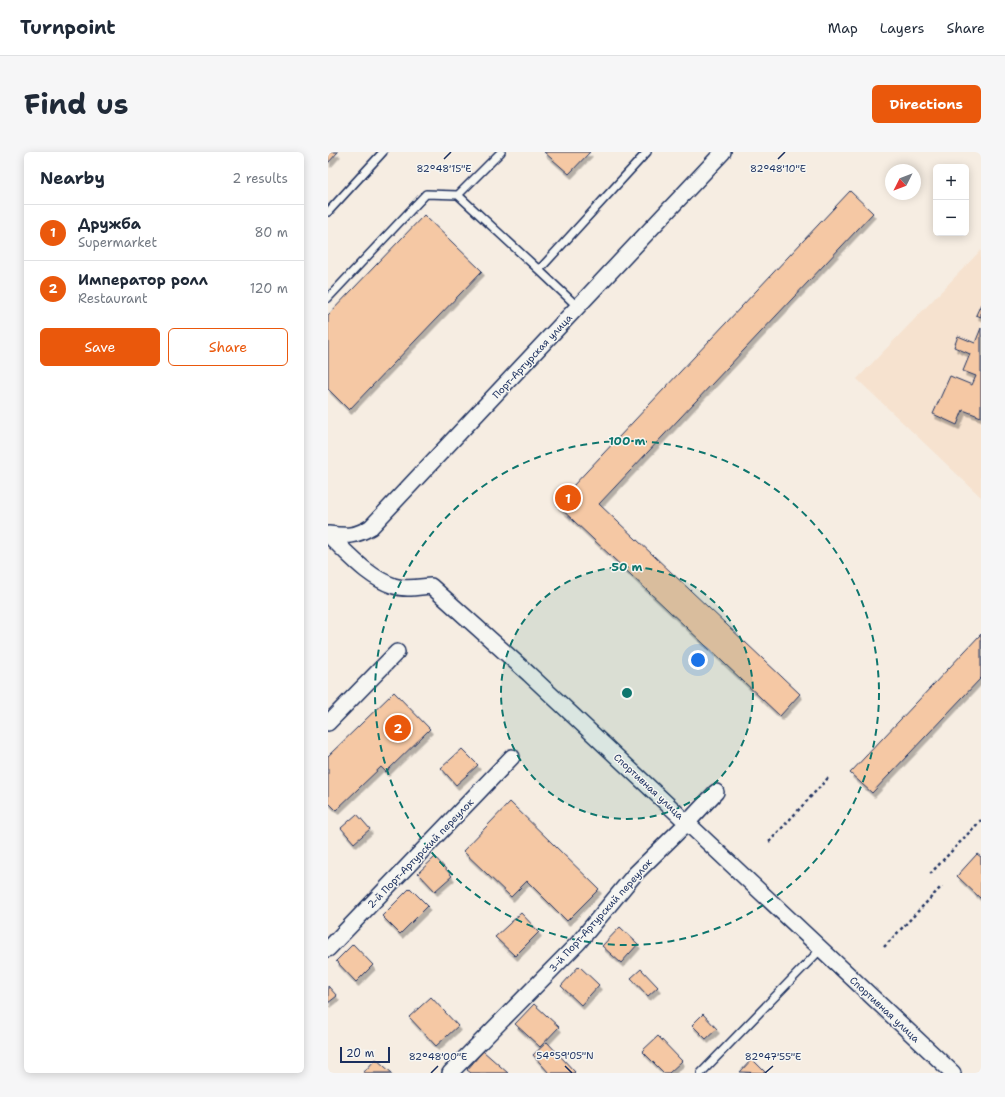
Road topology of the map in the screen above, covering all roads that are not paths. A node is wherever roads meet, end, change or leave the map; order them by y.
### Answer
1 (382, 152) edge
2 (501, 152) edge
3 (647, 152) edge
4 (723, 152) edge
5 (458, 195) junction
6 (328, 212) edge
7 (538, 270) junction
8 (328, 298) edge
9 (578, 307) junction
10 (328, 534) edge
11 (397, 652) dead end
12 (328, 723) edge
13 (512, 757) dead end
14 (716, 792) dead end
15 (687, 823) junction
16 (328, 949) edge
17 (821, 949) junction
18 (450, 1073) edge
19 (701, 1073) edge
20 (953, 1073) edge

1 - 6 lane
2 - 5 lane
3 - 7 lane
4 - 9 street, Порт-Артурская улица
5 - 7 lane
5 - 8 lane
7 - 9 lane
9 - 10 street, Порт-Артурская улица
10 - 15 street, Спортивная улица
11 - 12 street
13 - 16 street, 2-й Порт-Артурский переулок
14 - 15 street, 3-й Порт-Артурский переулок
15 - 17 street, Спортивная улица
15 - 18 street, 3-й Порт-Артурский переулок
17 - 19 lane
17 - 20 street, Спортивная улица

